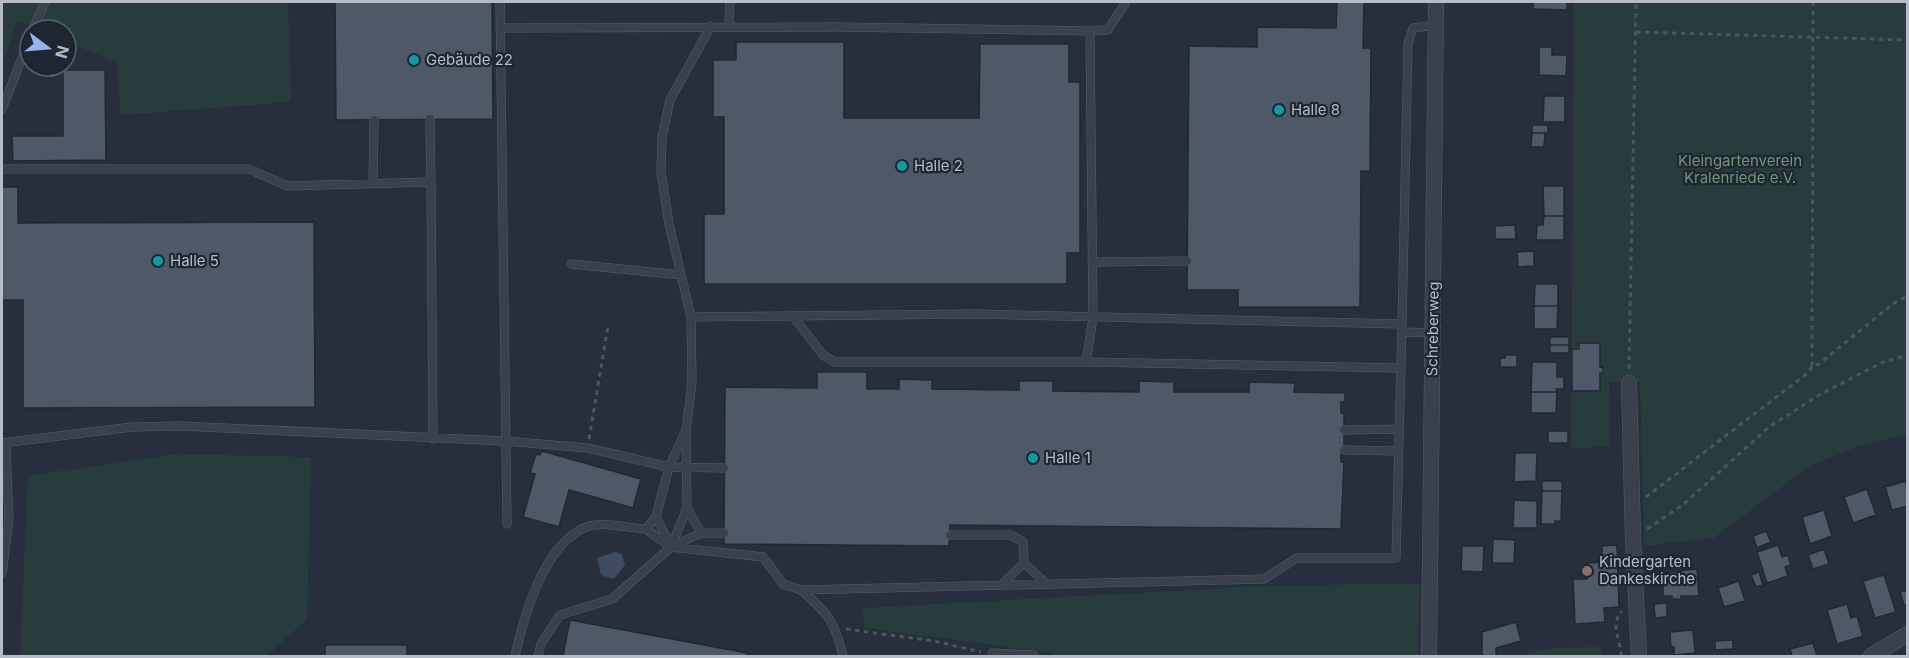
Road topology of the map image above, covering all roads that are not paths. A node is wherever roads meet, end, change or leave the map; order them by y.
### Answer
1 (45, 2) edge
2 (500, 2) edge
3 (730, 2) edge
4 (1126, 2) edge
5 (1436, 2) edge
6 (38, 18) edge
7 (1436, 25) junction
8 (711, 26) junction
9 (729, 26) junction
10 (500, 28) junction
11 (1090, 31) junction
12 (18, 68) edge
13 (2, 109) edge
14 (430, 119) dead end
15 (374, 120) dead end
16 (2, 169) edge
17 (431, 182) junction
18 (373, 184) junction
19 (1187, 261) dead end
20 (1092, 262) junction
21 (571, 264) dead end
22 (681, 275) junction
23 (792, 315) junction
24 (691, 317) junction
25 (1093, 317) junction
26 (1402, 328) junction
27 (1433, 333) junction
28 (1086, 362) junction
29 (1400, 368) junction
30 (1629, 382) road end
31 (1399, 429) junction
32 (1344, 430) dead end
33 (686, 431) junction
34 (433, 439) junction
35 (505, 441) junction
36 (4, 443) edge
37 (1344, 450) dead end
38 (1398, 451) junction
39 (669, 468) junction
40 (686, 468) junction
41 (724, 468) dead end
42 (687, 508) junction
43 (656, 517) junction
44 (507, 524) dead end
45 (646, 529) junction
46 (701, 532) junction
47 (724, 533) dead end
48 (950, 535) dead end
49 (660, 539) junction
50 (671, 547) junction
51 (657, 558) junction
52 (1024, 563) junction
53 (2, 573) edge
54 (1047, 584) junction
55 (1001, 585) junction
56 (801, 590) junction
57 (1908, 634) edge
58 (992, 653) road end
59 (1034, 655) dead end
60 (515, 657) edge
61 (538, 657) edge
62 (843, 657) edge
63 (1430, 657) edge
64 (1639, 657) edge
65 (1870, 657) edge

1 - 6 lane
2 - 10 lane
3 - 9 lane
4 - 11 lane
5 - 7 street, Schreberweg
7 - 26 lane
7 - 27 street, Schreberweg
8 - 9 lane
8 - 10 lane
8 - 22 lane
9 - 11 lane
10 - 35 lane
11 - 20 lane
12 - 13 lane
14 - 17 lane
15 - 18 lane
16 - 18 lane
17 - 18 lane
17 - 34 lane
19 - 20 lane
20 - 25 lane
21 - 22 lane
22 - 24 lane
23 - 24 lane
23 - 25 lane
23 - 28 lane
24 - 33 lane
25 - 26 lane
25 - 28 lane
26 - 27 lane
26 - 29 lane
27 - 63 street, Schreberweg
28 - 29 lane
29 - 31 lane
30 - 64 street
31 - 32 lane
31 - 38 lane
33 - 39 lane
33 - 40 lane
34 - 35 lane
34 - 36 lane
35 - 39 lane
35 - 44 lane
36 - 53 lane
37 - 38 lane
38 - 54 lane
39 - 40 lane
39 - 43 lane
40 - 41 lane
40 - 42 lane
42 - 46 lane
42 - 50 lane
43 - 45 lane
43 - 50 lane
45 - 49 lane
45 - 60 lane
46 - 47 lane
46 - 50 lane
48 - 52 lane
49 - 50 lane
49 - 51 lane
50 - 51 lane
50 - 56 lane
51 - 61 lane
52 - 54 lane
52 - 55 lane
54 - 55 lane
55 - 56 lane
56 - 62 lane
57 - 65 street
58 - 59 lane

